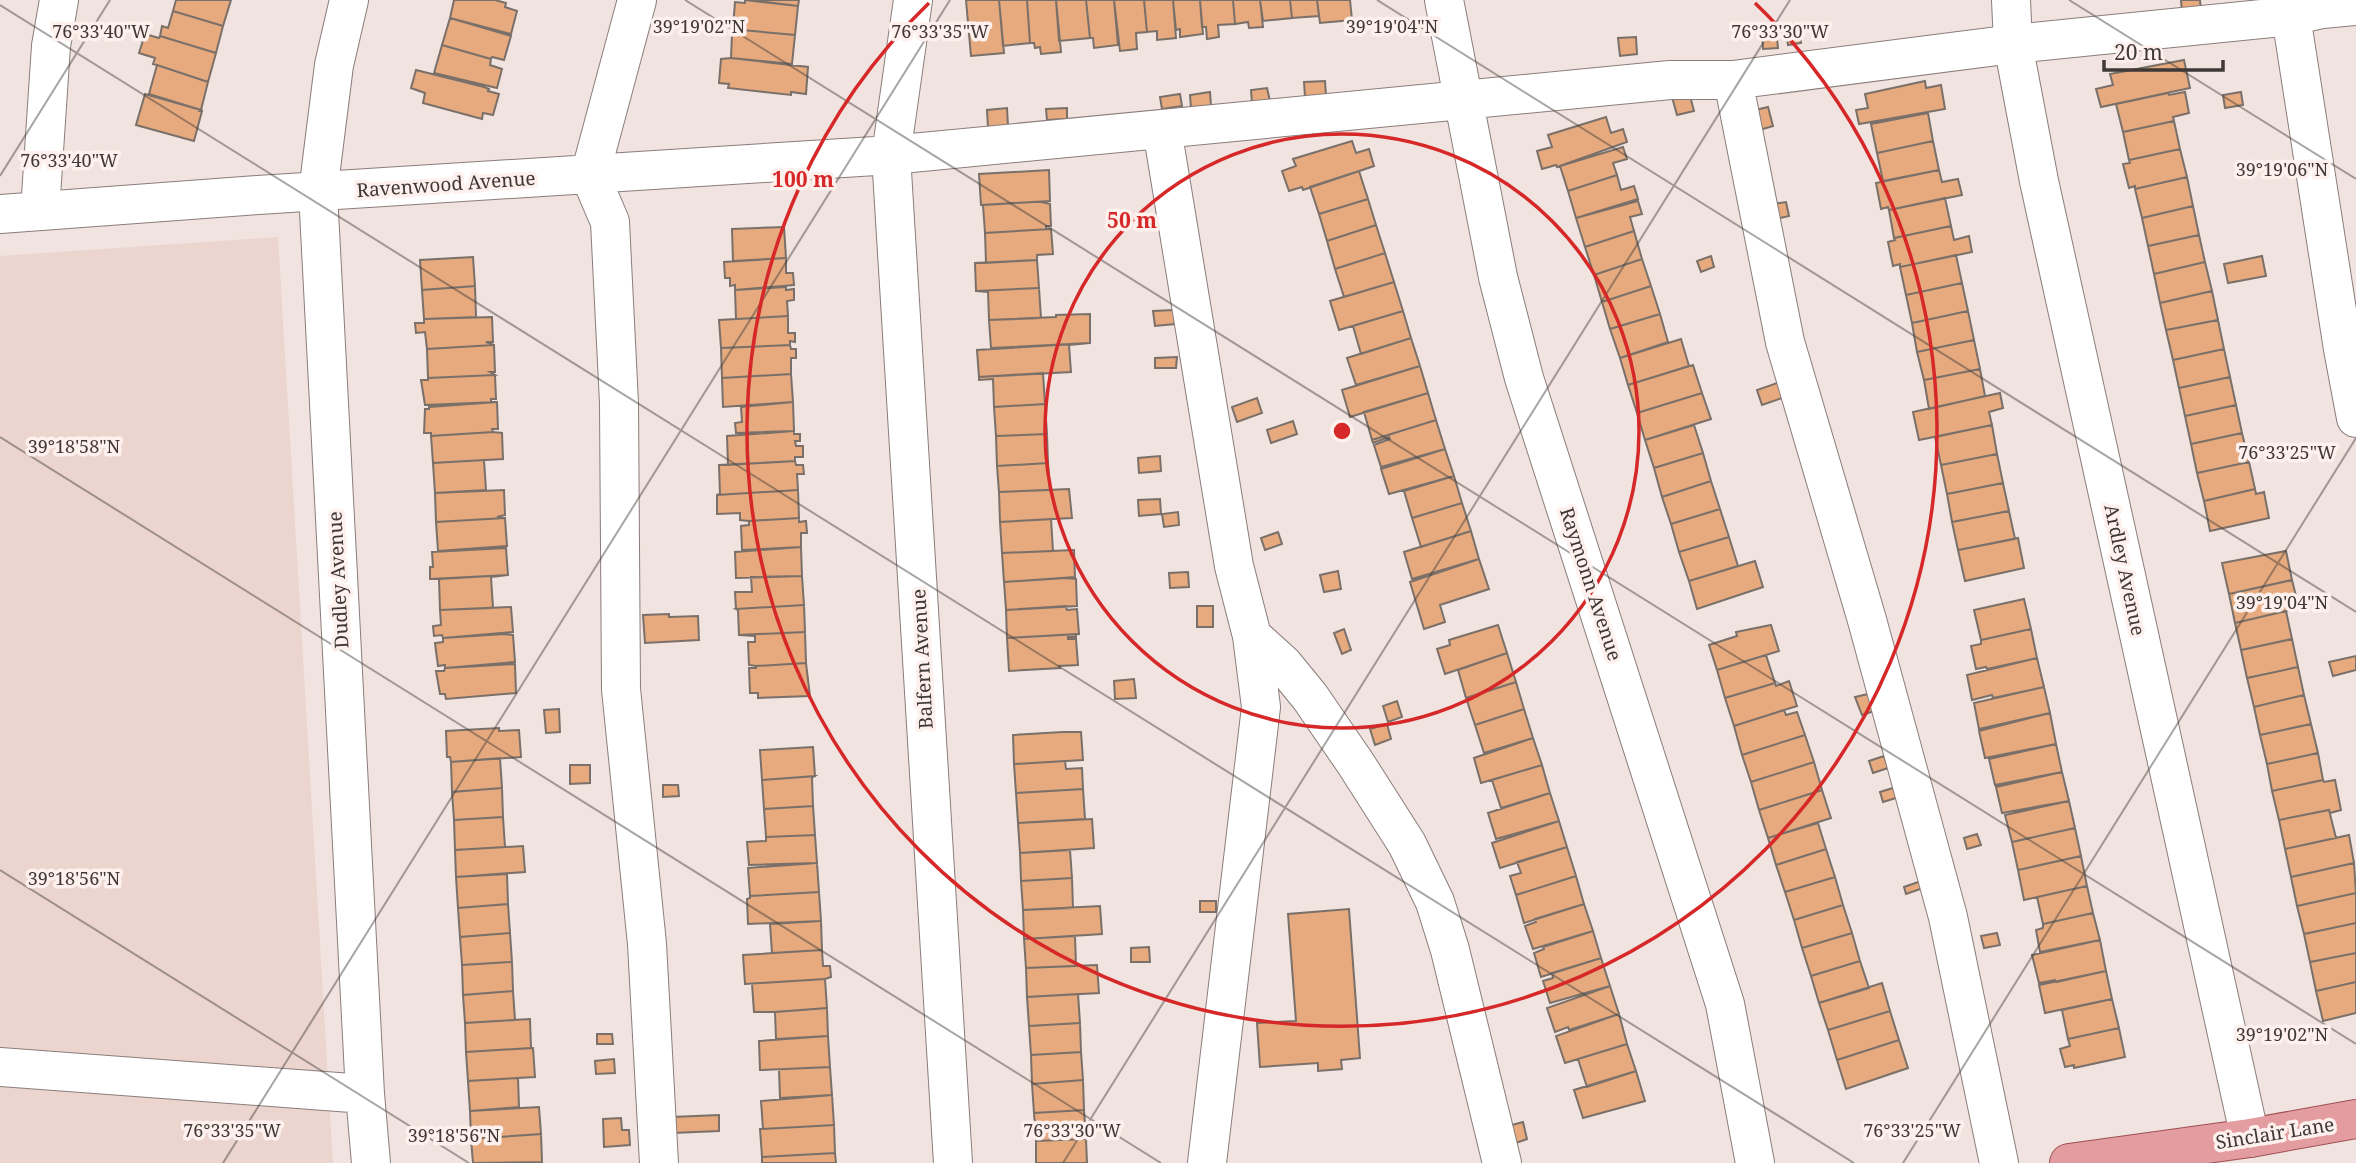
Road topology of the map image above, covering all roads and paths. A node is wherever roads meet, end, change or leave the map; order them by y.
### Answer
1 (59, 0) edge
2 (349, 0) edge
3 (637, 0) edge
4 (913, 0) edge
5 (1444, 0) edge
6 (2011, 0) edge
7 (2322, 8) edge
8 (2012, 44) junction
9 (1733, 80) junction
10 (1462, 99) junction
11 (1162, 129) junction
12 (891, 155) junction
13 (590, 175) junction
14 (318, 192) junction
15 (40, 211) junction
16 (0, 215) edge
17 (2356, 418) edge
18 (1252, 636) junction
19 (0, 1067) edge
20 (365, 1094) junction
21 (2356, 1119) edge
22 (2250, 1138) junction
23 (371, 1163) edge
24 (659, 1163) edge
25 (953, 1163) edge
26 (1207, 1163) edge
27 (1502, 1163) edge
28 (1755, 1163) edge
29 (1999, 1163) edge
30 (2069, 1163) edge

1 - 15 street
2 - 14 street, Dudley Avenue
3 - 13 street
4 - 12 street, Balfern Avenue
5 - 10 street, Raymonn Avenue
6 - 8 street, Ardley Avenue
7 - 8 street, Ravenwood Avenue
7 - 17 street
8 - 9 street, Ravenwood Avenue
8 - 22 street, Ardley Avenue
9 - 10 street, Ravenwood Avenue
9 - 29 street
10 - 11 street, Ravenwood Avenue
10 - 28 street, Raymonn Avenue
11 - 12 street, Ravenwood Avenue
11 - 18 street
12 - 13 street, Ravenwood Avenue
12 - 25 street, Balfern Avenue
13 - 14 street, Ravenwood Avenue
13 - 24 street
14 - 15 street, Ravenwood Avenue
14 - 20 street, Dudley Avenue
15 - 16 street, Ravenwood Avenue
18 - 26 street
18 - 27 street
19 - 20 street
20 - 23 street, Dudley Avenue
21 - 22 main road, Sinclair Lane
22 - 30 main road, Sinclair Lane

